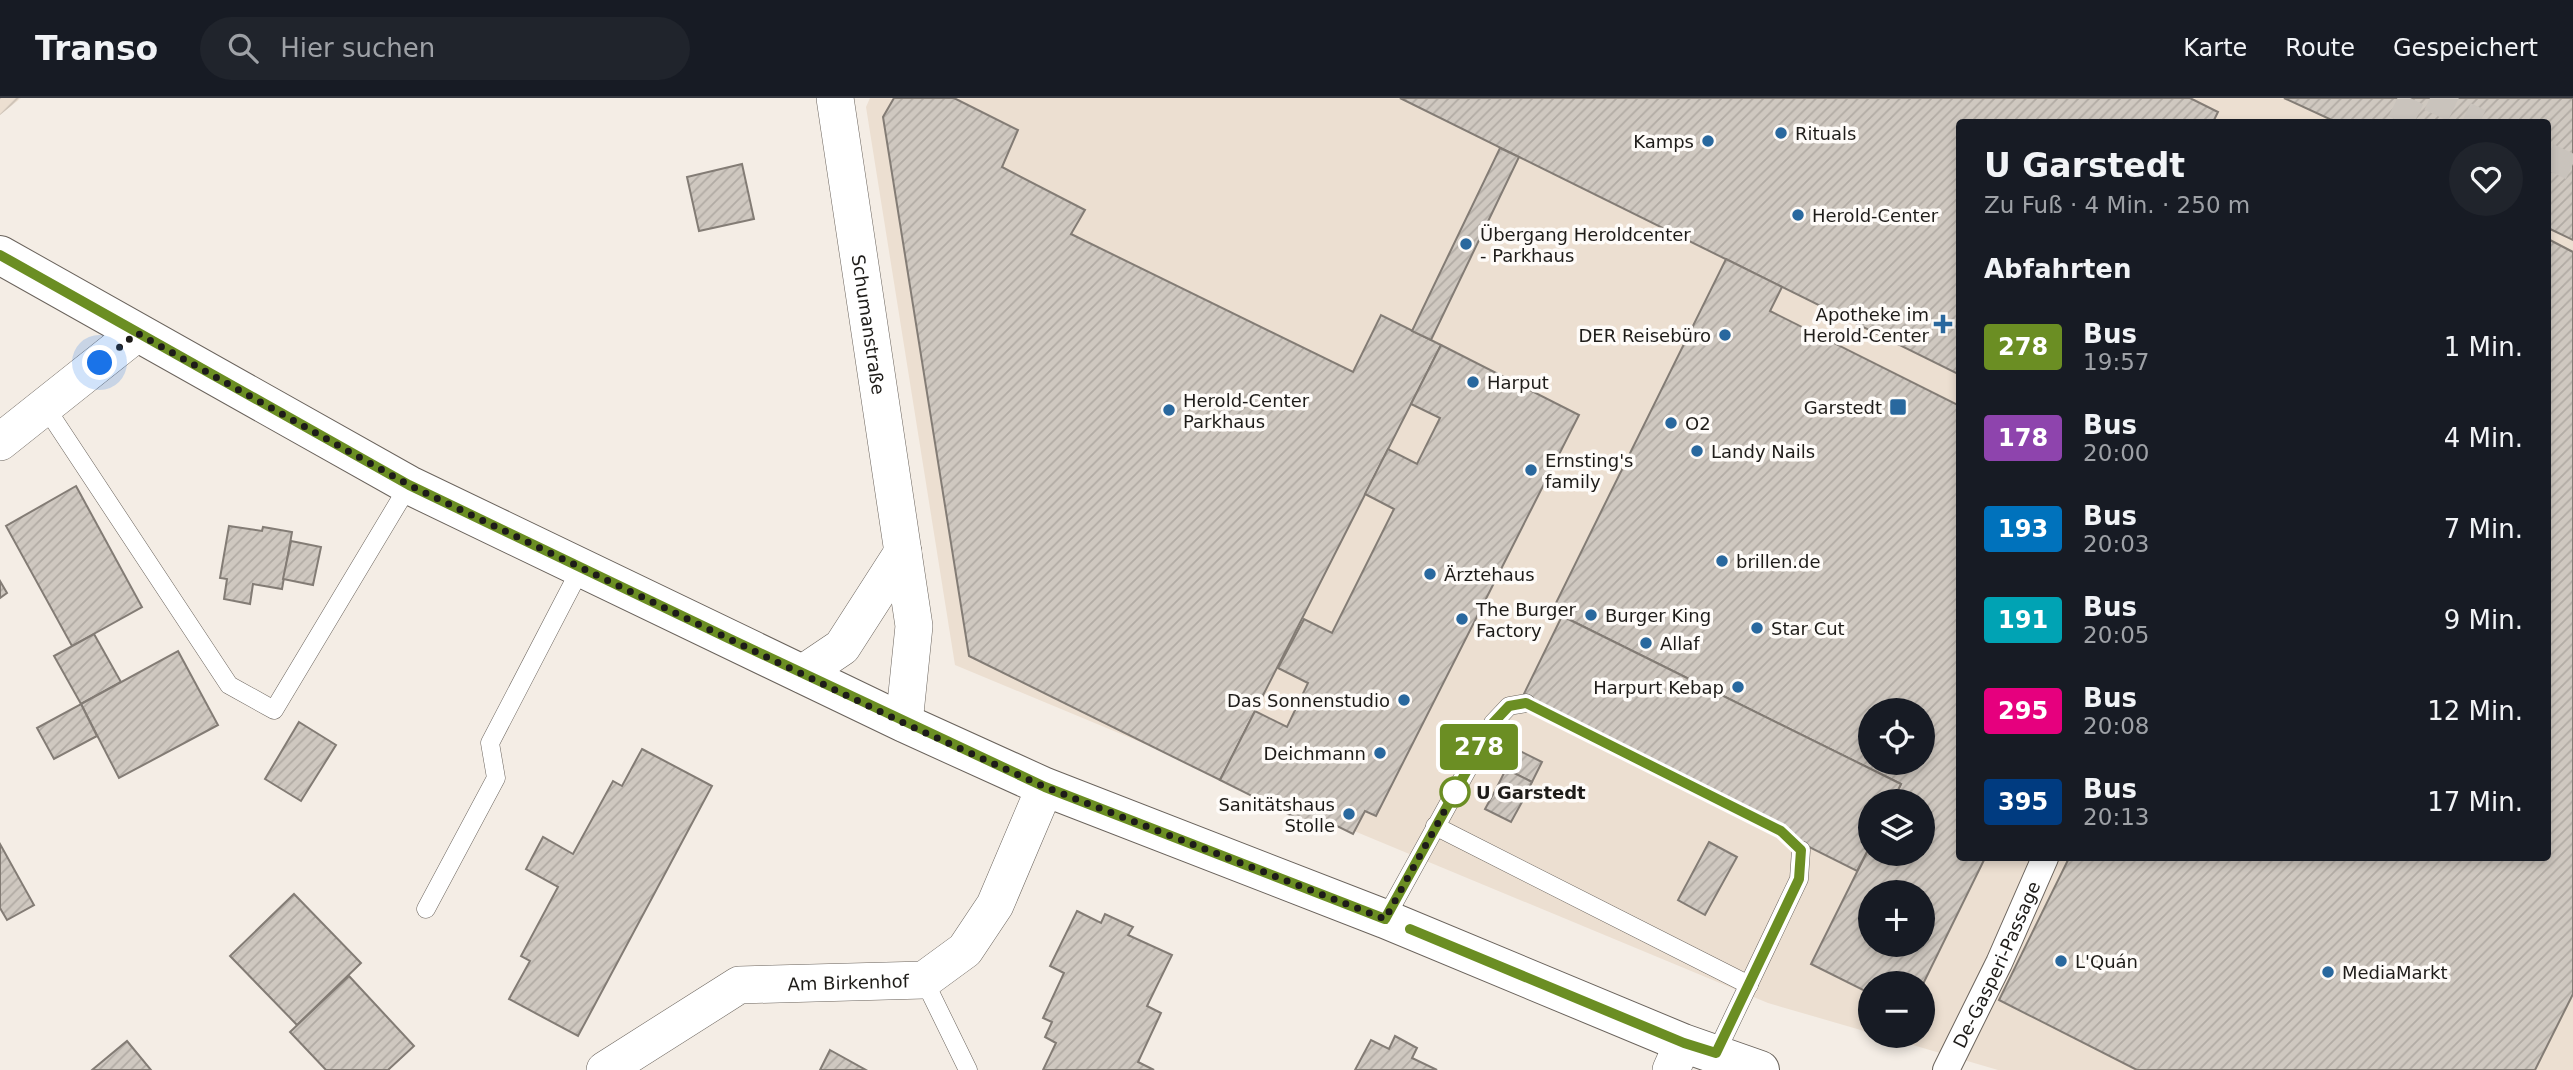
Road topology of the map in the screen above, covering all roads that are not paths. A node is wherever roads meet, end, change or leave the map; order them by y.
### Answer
1 (835, 98) edge
2 (0, 255) edge
3 (137, 333) junction
4 (46, 408) junction
5 (0, 442) edge
6 (409, 485) junction
7 (903, 552) junction
8 (581, 568) junction
9 (802, 674) junction
10 (1526, 703) dead end
11 (904, 723) junction
12 (1045, 787) junction
13 (1436, 826) junction
14 (1801, 850) dead end
15 (2045, 861) edge
16 (426, 909) dead end
17 (1385, 919) junction
18 (924, 980) junction
19 (1749, 985) junction
20 (1690, 1055) edge
21 (605, 1070) edge
22 (968, 1070) edge
23 (1759, 1070) edge
24 (1946, 1070) edge

1 - 7 street, Schumanstraße
2 - 3 street
3 - 4 street
3 - 6 street
4 - 5 street
4 - 6 lane
6 - 8 street
7 - 9 street
7 - 11 street, Schumanstraße
8 - 9 street
8 - 16 lane
9 - 11 street
10 - 13 lane
11 - 12 street
12 - 17 street
12 - 18 street, Am Birkenhof
13 - 17 lane
13 - 19 lane
14 - 19 lane
15 - 24 street, De-Gasperi-Passage
17 - 20 street
18 - 21 street, Am Birkenhof
18 - 22 lane
19 - 20 lane
20 - 23 street

